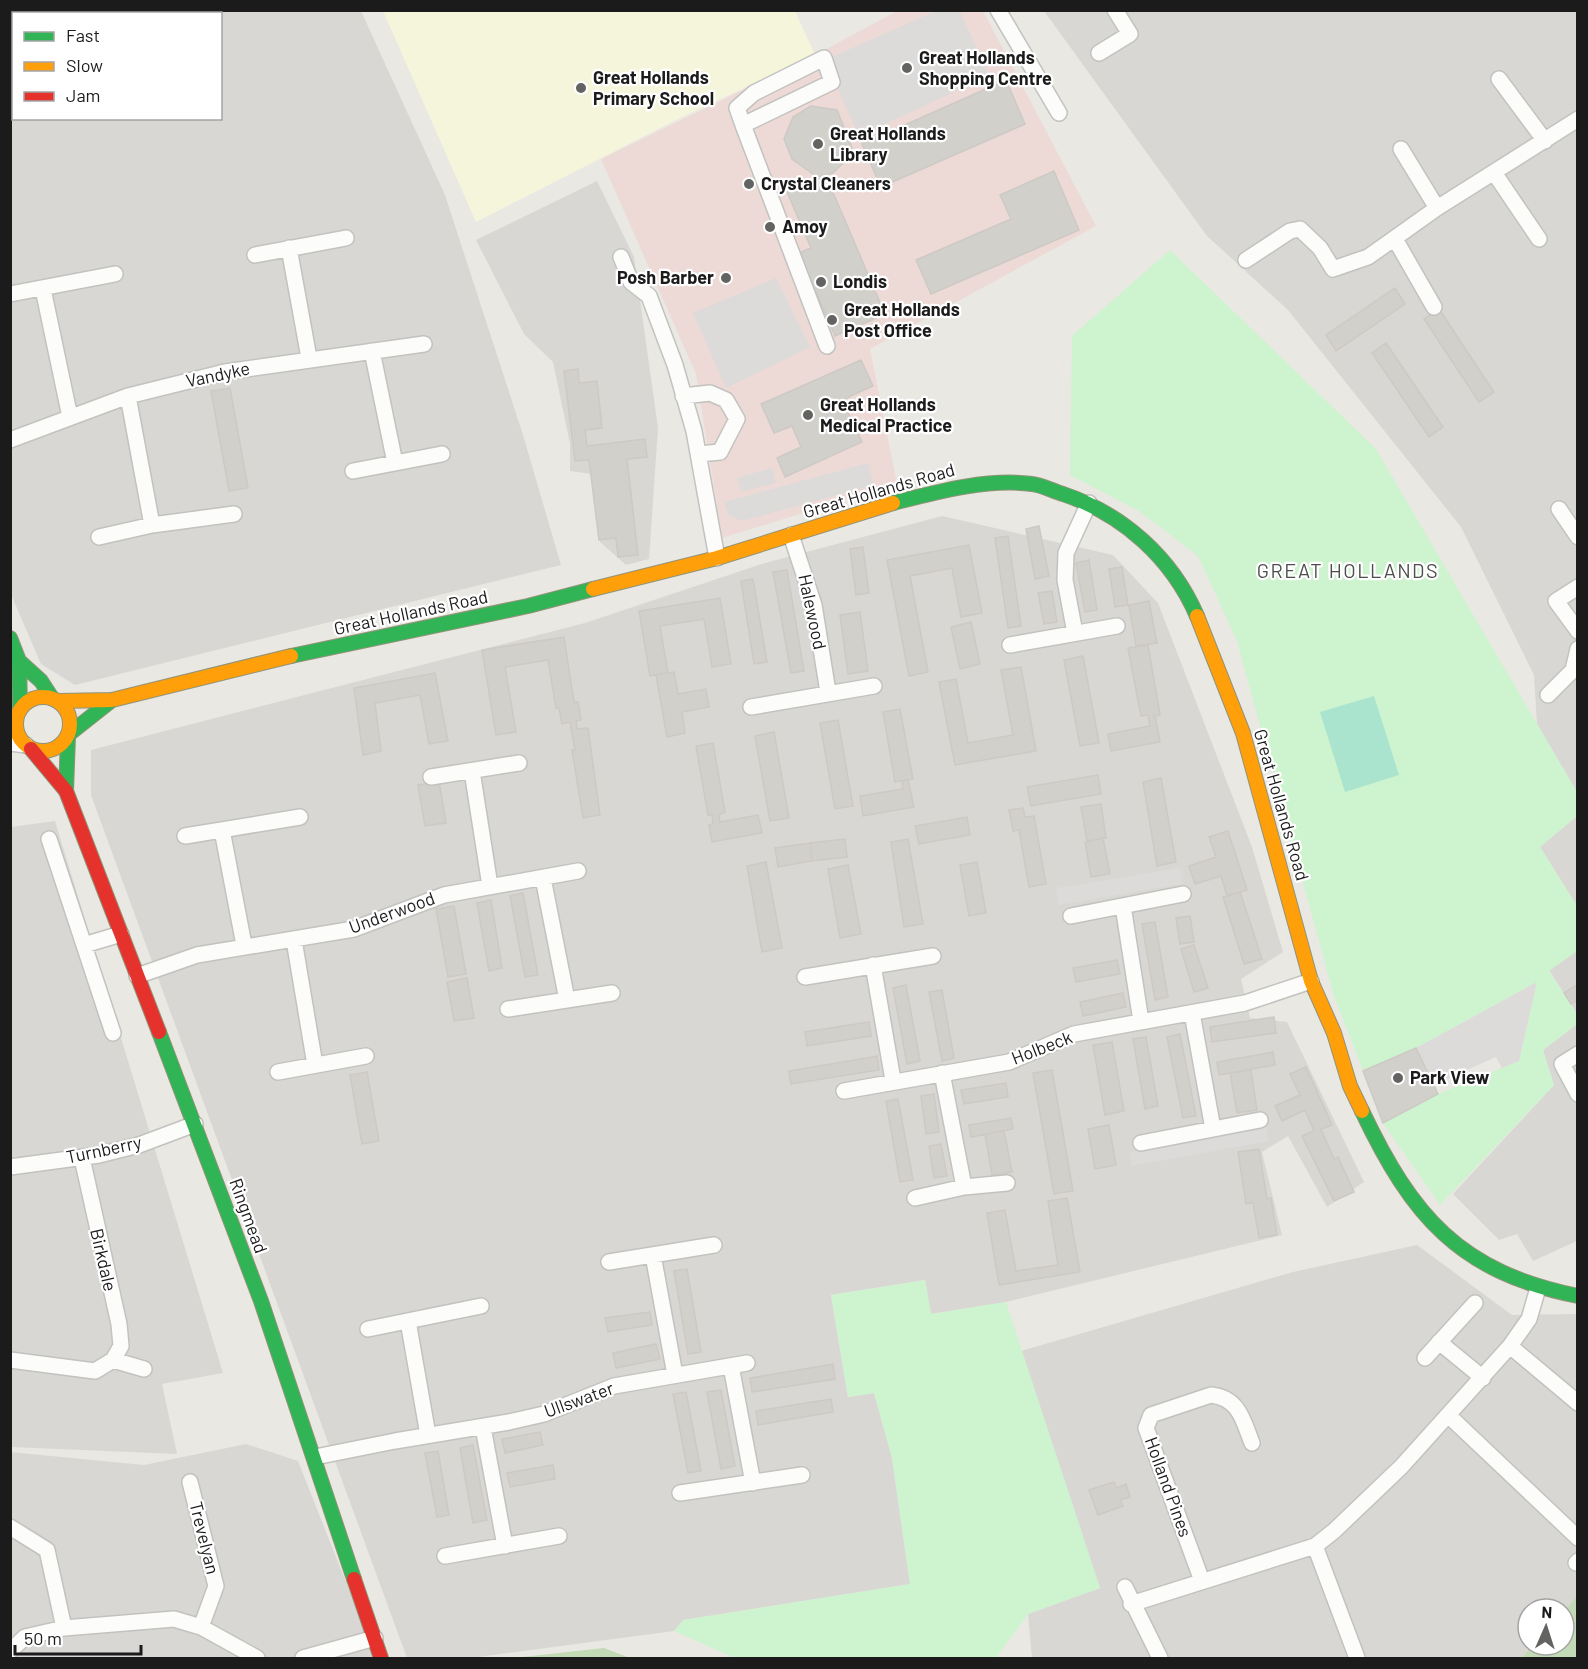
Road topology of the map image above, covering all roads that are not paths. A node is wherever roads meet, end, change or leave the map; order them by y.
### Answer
1 (998, 10) edge
2 (1115, 10) edge
3 (1099, 53) dead end
4 (1499, 79) dead end
5 (1059, 113) dead end
6 (1578, 119) edge
7 (743, 125) junction
8 (1545, 141) junction
9 (1401, 149) dead end
10 (1495, 174) junction
11 (1437, 208) junction
12 (346, 238) dead end
13 (1395, 239) junction
14 (1539, 239) dead end
15 (289, 248) junction
16 (255, 255) dead end
17 (621, 257) dead end
18 (1246, 260) dead end
19 (115, 274) dead end
20 (43, 289) junction
21 (10, 294) edge
22 (1434, 307) dead end
23 (424, 344) dead end
24 (827, 346) dead end
25 (372, 351) junction
26 (309, 358) junction
27 (128, 396) junction
28 (683, 396) junction
29 (70, 417) junction
30 (10, 440) edge
31 (442, 454) dead end
32 (699, 454) junction
33 (395, 463) junction
34 (353, 471) dead end
35 (1089, 503) junction
36 (1559, 509) dead end
37 (234, 514) dead end
38 (152, 525) junction
39 (791, 535) junction
40 (99, 537) dead end
41 (1578, 537) edge
42 (717, 558) junction
43 (1578, 587) edge
44 (1116, 626) dead end
45 (1578, 631) edge
46 (1075, 633) junction
47 (10, 638) edge
48 (1010, 645) dead end
49 (1578, 649) edge
50 (19, 661) junction
51 (874, 686) dead end
52 (828, 692) junction
53 (1548, 695) dead end
54 (55, 699) junction
55 (112, 700) junction
56 (751, 706) dead end
57 (16, 712) edge
58 (68, 735) junction
59 (10, 743) edge
60 (28, 747) junction
61 (519, 763) dead end
62 (472, 771) junction
63 (431, 777) dead end
64 (66, 791) junction
65 (300, 817) dead end
66 (222, 830) junction
67 (185, 836) dead end
68 (49, 839) dead end
69 (578, 871) dead end
70 (543, 878) junction
71 (490, 886) junction
72 (1183, 894) dead end
73 (1123, 906) junction
74 (1071, 916) dead end
75 (121, 934) junction
76 (294, 940) junction
77 (84, 945) junction
78 (244, 945) junction
79 (933, 956) dead end
80 (873, 965) junction
81 (137, 976) junction
82 (805, 977) dead end
83 (1311, 981) junction
84 (612, 993) dead end
85 (567, 1000) junction
86 (508, 1009) dead end
87 (1192, 1013) junction
88 (1142, 1021) junction
89 (113, 1033) dead end
90 (1578, 1054) edge
91 (366, 1056) dead end
92 (315, 1065) junction
93 (278, 1072) dead end
94 (942, 1073) junction
95 (893, 1080) junction
96 (844, 1090) dead end
97 (1578, 1094) edge
98 (1260, 1120) dead end
99 (195, 1124) junction
100 (1213, 1129) junction
101 (1141, 1143) dead end
102 (82, 1158) junction
103 (10, 1167) edge
104 (1007, 1183) dead end
105 (964, 1187) junction
106 (915, 1198) dead end
107 (714, 1245) dead end
108 (653, 1255) junction
109 (609, 1262) dead end
110 (1538, 1288) junction
111 (1578, 1296) edge
112 (1475, 1303) dead end
113 (481, 1306) dead end
114 (408, 1321) junction
115 (368, 1329) dead end
116 (1439, 1342) junction
117 (1510, 1346) junction
118 (1425, 1358) dead end
119 (10, 1360) edge
120 (113, 1360) junction
121 (747, 1363) dead end
122 (731, 1366) junction
123 (144, 1369) dead end
124 (675, 1376) junction
125 (1483, 1378) junction
126 (1578, 1403) edge
127 (1448, 1415) junction
128 (483, 1428) junction
129 (428, 1435) junction
130 (1252, 1443) dead end
131 (315, 1457) junction
132 (802, 1475) dead end
133 (190, 1482) dead end
134 (753, 1483) junction
135 (680, 1493) dead end
136 (10, 1527) edge
137 (559, 1536) dead end
138 (1578, 1538) edge
139 (1315, 1545) junction
140 (505, 1546) junction
141 (445, 1556) dead end
142 (1202, 1581) junction
143 (1125, 1587) dead end
144 (1131, 1604) junction
145 (201, 1627) junction
146 (64, 1629) junction
147 (375, 1638) junction
148 (10, 1651) edge
149 (257, 1659) edge
150 (303, 1659) edge
151 (381, 1659) edge
152 (1160, 1659) edge
153 (1357, 1659) edge

1 - 5 street
2 - 3 street
4 - 8 street
6 - 8 street
7 - 7 street
7 - 24 street
8 - 10 street
9 - 11 street
10 - 11 street
10 - 14 street
11 - 13 street
12 - 15 street
13 - 18 street
13 - 22 street
15 - 16 street
15 - 26 street
17 - 28 street
19 - 20 street
20 - 21 street
20 - 29 street
23 - 25 street, Vandyke
25 - 26 street, Vandyke
25 - 33 street
26 - 27 street, Vandyke
27 - 29 street, Vandyke
27 - 38 street
28 - 32 street
28 - 32 street
29 - 30 street, Vandyke
31 - 33 street
32 - 42 street
33 - 34 street
35 - 39 street, Great Hollands Road
35 - 46 street
35 - 83 street, Great Hollands Road
36 - 41 street
37 - 38 street
38 - 40 street
39 - 42 street, Great Hollands Road
39 - 52 street, Halewood
42 - 55 street, Great Hollands Road
43 - 45 street
44 - 46 street
46 - 48 street
47 - 50 street
49 - 53 street
50 - 54 street
50 - 57 street
51 - 52 street
52 - 56 street
54 - 55 street, Great Hollands Road
54 - 57 street
54 - 58 street
55 - 58 street, Great Hollands Road
57 - 60 street
58 - 60 street
58 - 64 street, Ringmead
59 - 60 street
60 - 64 street, Ringmead
61 - 62 street
62 - 63 street
62 - 71 street
64 - 75 street, Ringmead
65 - 66 street
66 - 67 street
66 - 78 street
68 - 77 street
69 - 70 street, Underwood
70 - 71 street, Underwood
70 - 85 street
71 - 76 street, Underwood
72 - 73 street
73 - 74 street
73 - 88 street
75 - 77 street
75 - 81 street, Ringmead
76 - 78 street, Underwood
76 - 92 street
77 - 89 street
78 - 81 street, Underwood
79 - 80 street
80 - 82 street
80 - 95 street
81 - 99 street, Ringmead
83 - 87 street, Holbeck
83 - 110 street, Great Hollands Road
84 - 85 street
85 - 86 street
87 - 88 street, Holbeck
87 - 100 street
88 - 94 street, Holbeck
90 - 97 street
91 - 92 street
92 - 93 street
94 - 95 street, Holbeck
94 - 105 street
95 - 96 street, Holbeck
98 - 100 street
99 - 102 street, Turnberry
99 - 131 street, Ringmead
100 - 101 street
102 - 103 street, Turnberry
102 - 120 street, Birkdale
104 - 105 street
105 - 106 street
107 - 108 street
108 - 109 street
108 - 124 street
110 - 111 street, Great Hollands Road
110 - 117 street
112 - 116 street
113 - 114 street
114 - 115 street
114 - 129 street
116 - 118 street
116 - 125 street
117 - 125 street
117 - 126 street
119 - 120 street
120 - 123 street
121 - 122 street, Ullswater
122 - 124 street, Ullswater
122 - 134 street
124 - 128 street, Ullswater
125 - 127 street
127 - 138 street
127 - 139 street
128 - 129 street, Ullswater
128 - 140 street
129 - 131 street, Ullswater
130 - 142 street, Holland Pines
131 - 147 street, Ringmead
132 - 134 street
133 - 145 street, Trevelyan
134 - 135 street
136 - 146 street
137 - 140 street
139 - 142 street
139 - 153 street
140 - 141 street
142 - 144 street
143 - 144 street
144 - 152 street
145 - 146 street
145 - 149 street
146 - 148 street
147 - 150 street
147 - 151 street, Ringmead

